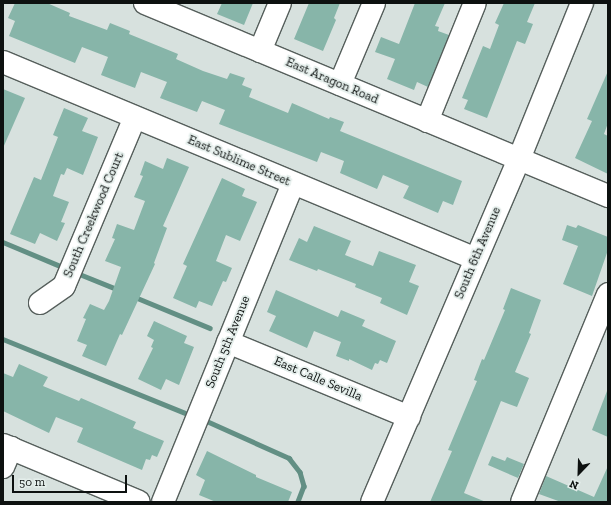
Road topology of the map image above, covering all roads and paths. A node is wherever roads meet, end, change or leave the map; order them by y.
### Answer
1 (145, 3) edge
2 (280, 3) edge
3 (374, 3) edge
4 (475, 3) edge
5 (582, 3) edge
6 (179, 10) edge
7 (260, 51) junction
8 (3, 62) edge
9 (340, 84) junction
10 (135, 117) junction
11 (427, 121) junction
12 (518, 159) junction
13 (293, 183) junction
14 (608, 196) edge
15 (476, 259) junction
16 (608, 294) edge
17 (40, 303) dead end
18 (228, 342) junction
19 (408, 417) junction
20 (6, 454) edge
21 (138, 502) edge
22 (163, 502) edge
23 (372, 502) edge
24 (522, 502) edge

1 - 6 street, East Aragon Road
2 - 7 street
3 - 9 street
4 - 11 street
5 - 12 street, South 6th Avenue
6 - 7 street, East Aragon Road
7 - 9 street, East Aragon Road
8 - 10 street, East Sublime Street
9 - 11 street, East Aragon Road
10 - 13 street, East Sublime Street
10 - 17 street, South Creekwood Court
11 - 12 street, East Aragon Road
12 - 14 street, East Aragon Road
12 - 15 street, South 6th Avenue
13 - 15 street, East Sublime Street
13 - 18 street, South 5th Avenue
15 - 19 street, South 6th Avenue
16 - 24 street
18 - 19 street, East Calle Sevilla
18 - 22 street, South 5th Avenue
19 - 23 street, South 6th Avenue
20 - 21 street

